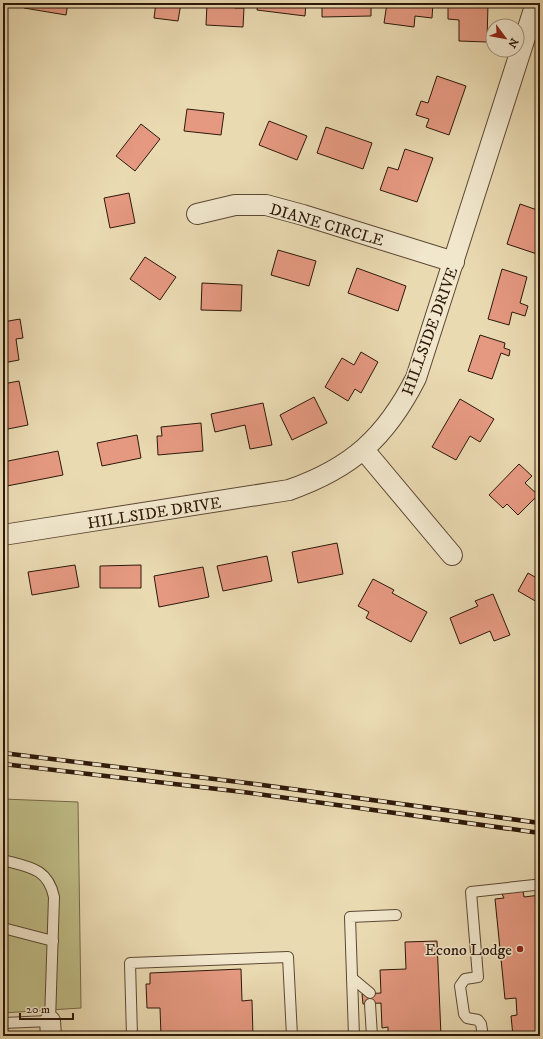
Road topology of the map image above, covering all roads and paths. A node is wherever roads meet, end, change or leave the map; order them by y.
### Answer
1 (536, 3) edge
2 (197, 214) dead end
3 (454, 262) junction
4 (364, 450) junction
5 (3, 535) edge
6 (452, 555) dead end
7 (3, 860) edge
8 (540, 886) edge
9 (396, 916) dead end
10 (3, 928) edge
11 (53, 941) junction
12 (352, 978) junction
13 (3, 1023) edge
14 (51, 1028) edge
15 (132, 1036) edge
16 (292, 1036) edge
17 (354, 1036) edge
18 (372, 1036) edge
19 (482, 1036) edge

1 - 3 street, HILLSIDE DRIVE
2 - 3 street, DIANE CIRCLE
3 - 4 street, HILLSIDE DRIVE
4 - 5 street, HILLSIDE DRIVE
4 - 6 street
7 - 11 lane
8 - 19 lane
9 - 12 lane
10 - 11 lane
11 - 14 lane
12 - 17 lane
12 - 18 lane
13 - 14 lane
15 - 16 lane

